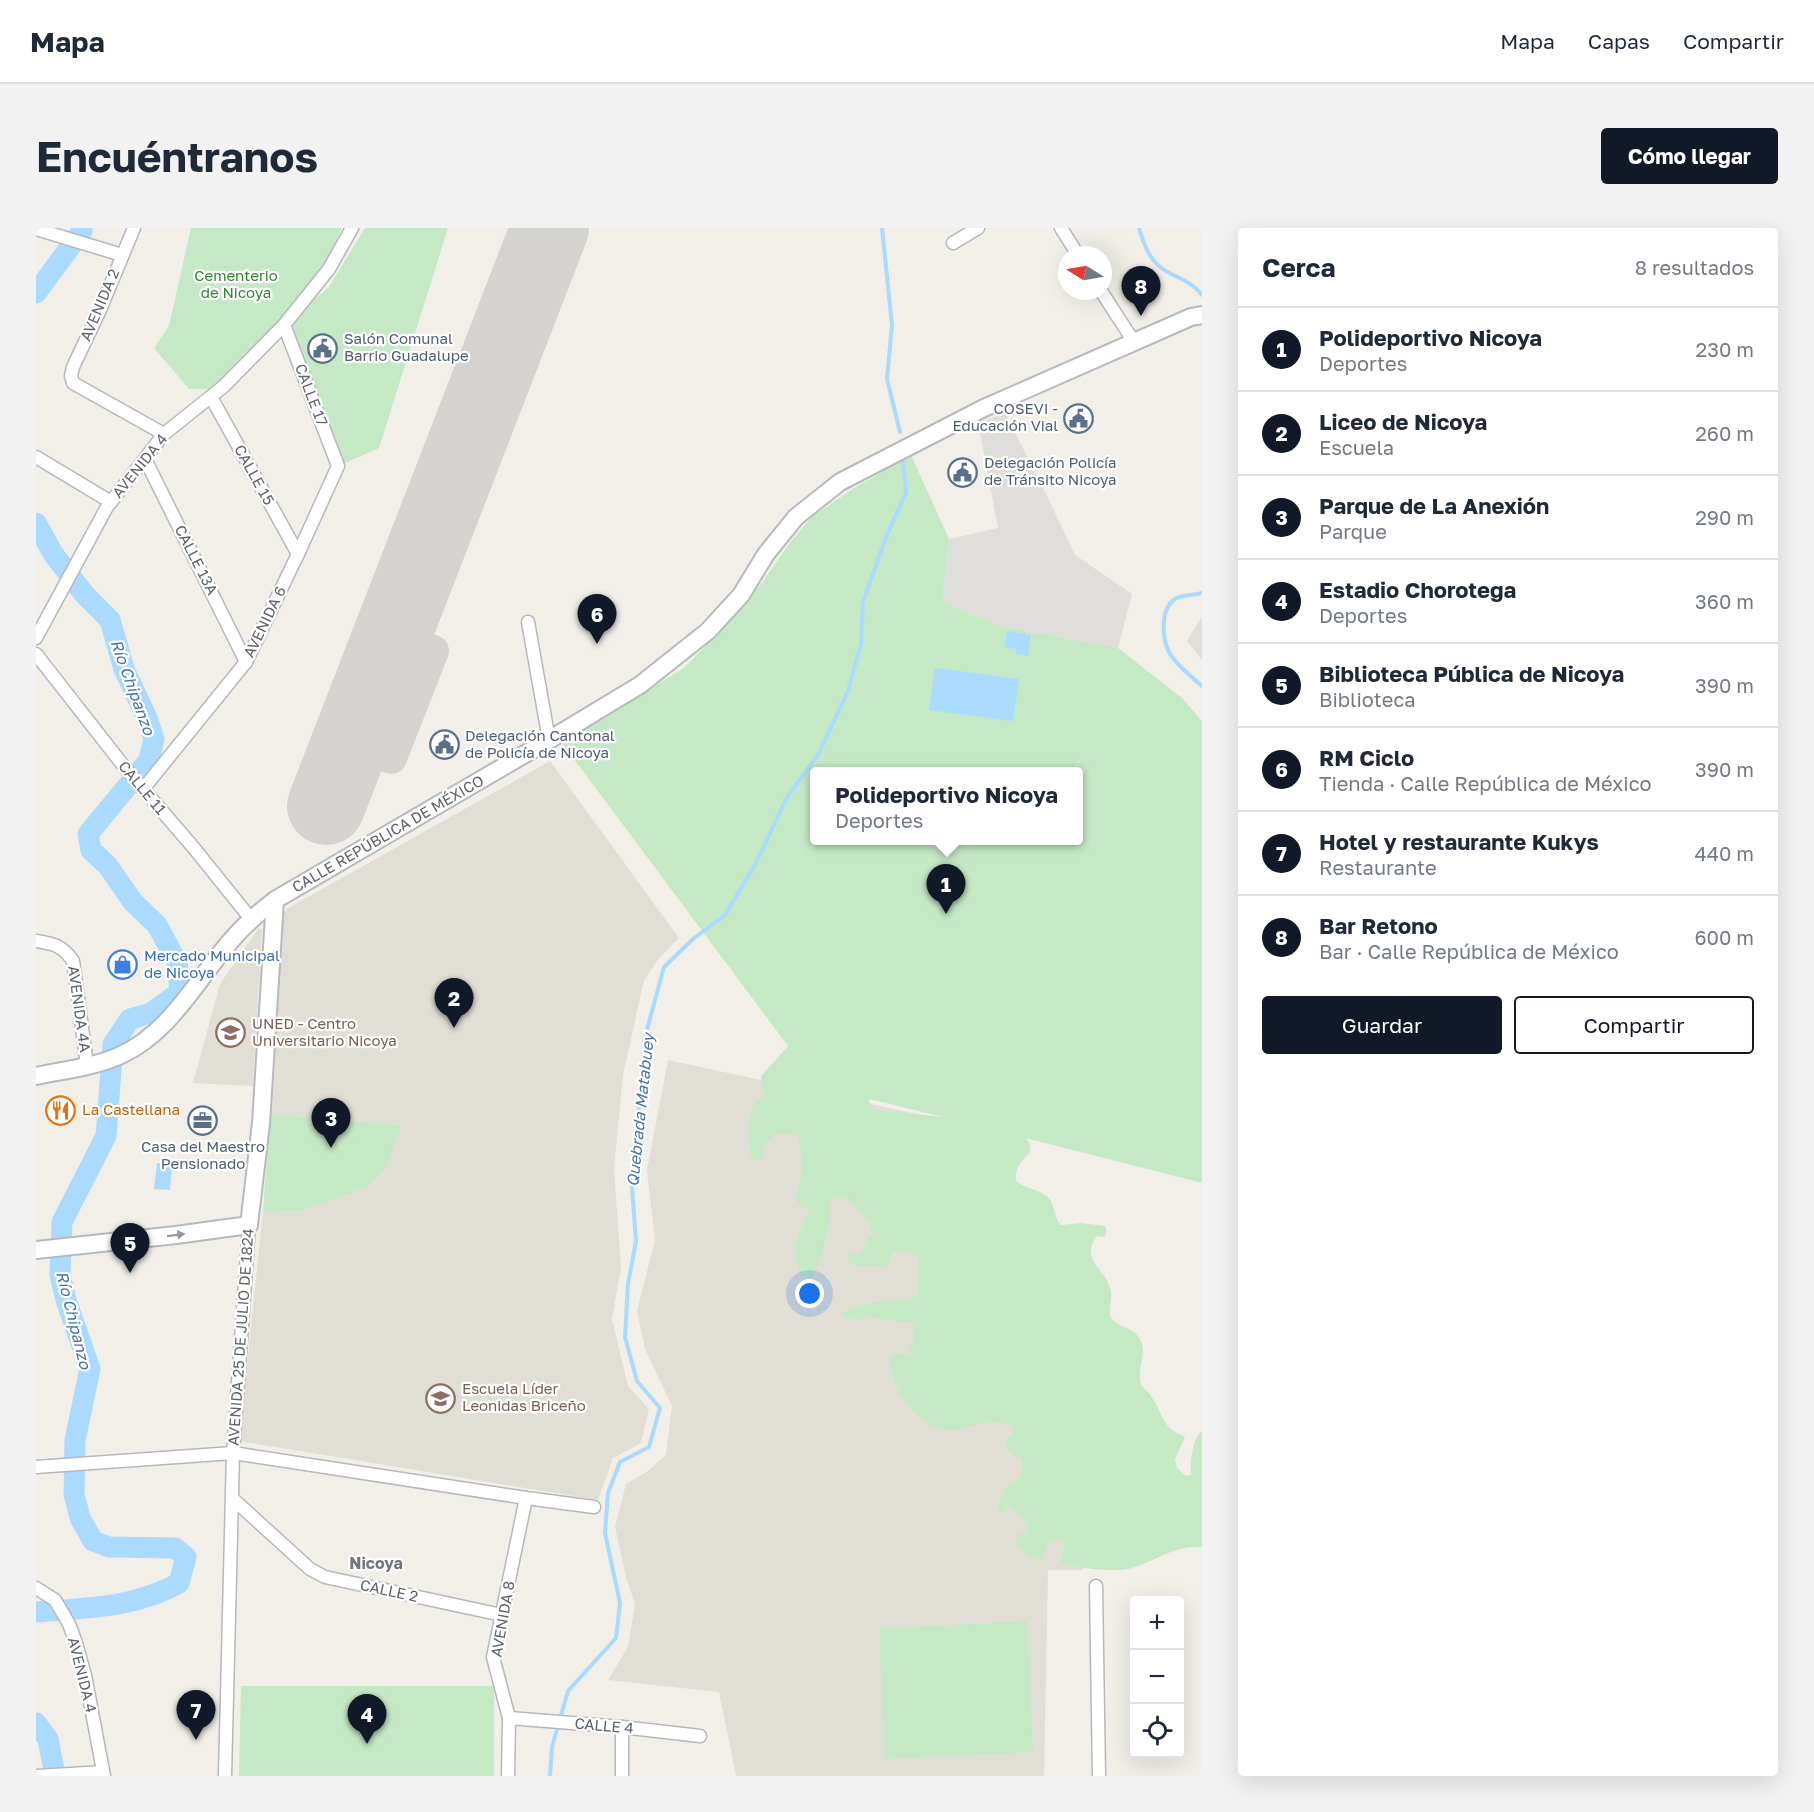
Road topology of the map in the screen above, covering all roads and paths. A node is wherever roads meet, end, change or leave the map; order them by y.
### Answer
1 (134, 228) edge
2 (352, 228) edge
3 (978, 228) edge
4 (1061, 228) edge
5 (36, 229) edge
6 (953, 243) dead end
7 (1072, 246) edge
8 (122, 255) junction
9 (1107, 300) edge
10 (1202, 315) edge
11 (284, 325) junction
12 (1134, 342) junction
13 (211, 397) junction
14 (164, 434) junction
15 (36, 457) edge
16 (145, 459) junction
17 (338, 466) joint
18 (111, 502) junction
19 (298, 554) junction
20 (528, 622) dead end
21 (36, 638) edge
22 (36, 654) edge
23 (246, 662) junction
24 (549, 740) junction
25 (140, 787) junction
26 (275, 900) junction
27 (251, 918) junction
28 (36, 941) edge
29 (94, 1063) junction
30 (36, 1076) edge
31 (249, 1225) junction
32 (40, 1249) edge
33 (233, 1453) junction
34 (36, 1467) edge
35 (526, 1498) junction
36 (232, 1499) junction
37 (594, 1507) dead end
38 (1096, 1586) dead end
39 (36, 1588) edge
40 (502, 1615) junction
41 (509, 1718) junction
42 (622, 1727) junction
43 (700, 1736) dead end
44 (104, 1774) edge
45 (37, 1776) edge
46 (45, 1776) edge
47 (225, 1776) edge
48 (508, 1776) edge
49 (622, 1776) edge
50 (1099, 1776) edge

1 - 8 street, AVENIDA 2
2 - 11 street, AVENIDA 4
3 - 6 street
4 - 7 street
5 - 8 street
8 - 14 street, AVENIDA 2
9 - 12 street
10 - 12 main road, CALLE REPÚBLICA DE MÉXICO
11 - 13 street, AVENIDA 4
11 - 17 street, CALLE 17
12 - 24 main road, CALLE REPÚBLICA DE MÉXICO
13 - 14 street, AVENIDA 4
13 - 19 street, CALLE 15
14 - 16 street, AVENIDA 4
15 - 18 street
16 - 18 street, AVENIDA 4
16 - 23 street, CALLE 13A
17 - 19 street, AVENIDA 6
18 - 21 street, AVENIDA 4
19 - 23 street, AVENIDA 6
20 - 24 street
22 - 25 street, CALLE 11
23 - 25 street, AVENIDA 6
24 - 26 main road, CALLE REPÚBLICA DE MÉXICO
25 - 27 street, CALLE 11
26 - 27 main road, CALLE REPÚBLICA DE MÉXICO
26 - 31 main road, AVENIDA 25 DE JULIO DE 1824
27 - 29 main road, CALLE REPÚBLICA DE MÉXICO
28 - 29 street, AVENIDA 4A
29 - 30 main road, CALLE REPÚBLICA DE MÉXICO
32 -> 31 main road
31 - 33 street, AVENIDA 25 DE JULIO DE 1824
33 - 34 street
33 - 35 street
33 - 36 street, AVENIDA 25 DE JULIO DE 1824
35 - 37 street
35 - 40 street, AVENIDA 8
36 - 40 street, CALLE 2
36 - 47 street, AVENIDA 25 DE JULIO DE 1824
38 - 50 street
39 - 44 street, AVENIDA 4
40 - 41 street, AVENIDA 8
41 - 42 street, CALLE 4
41 - 48 street, AVENIDA 8
42 - 43 street, CALLE 4
42 - 49 street
44 - 46 street
45 - 46 street

